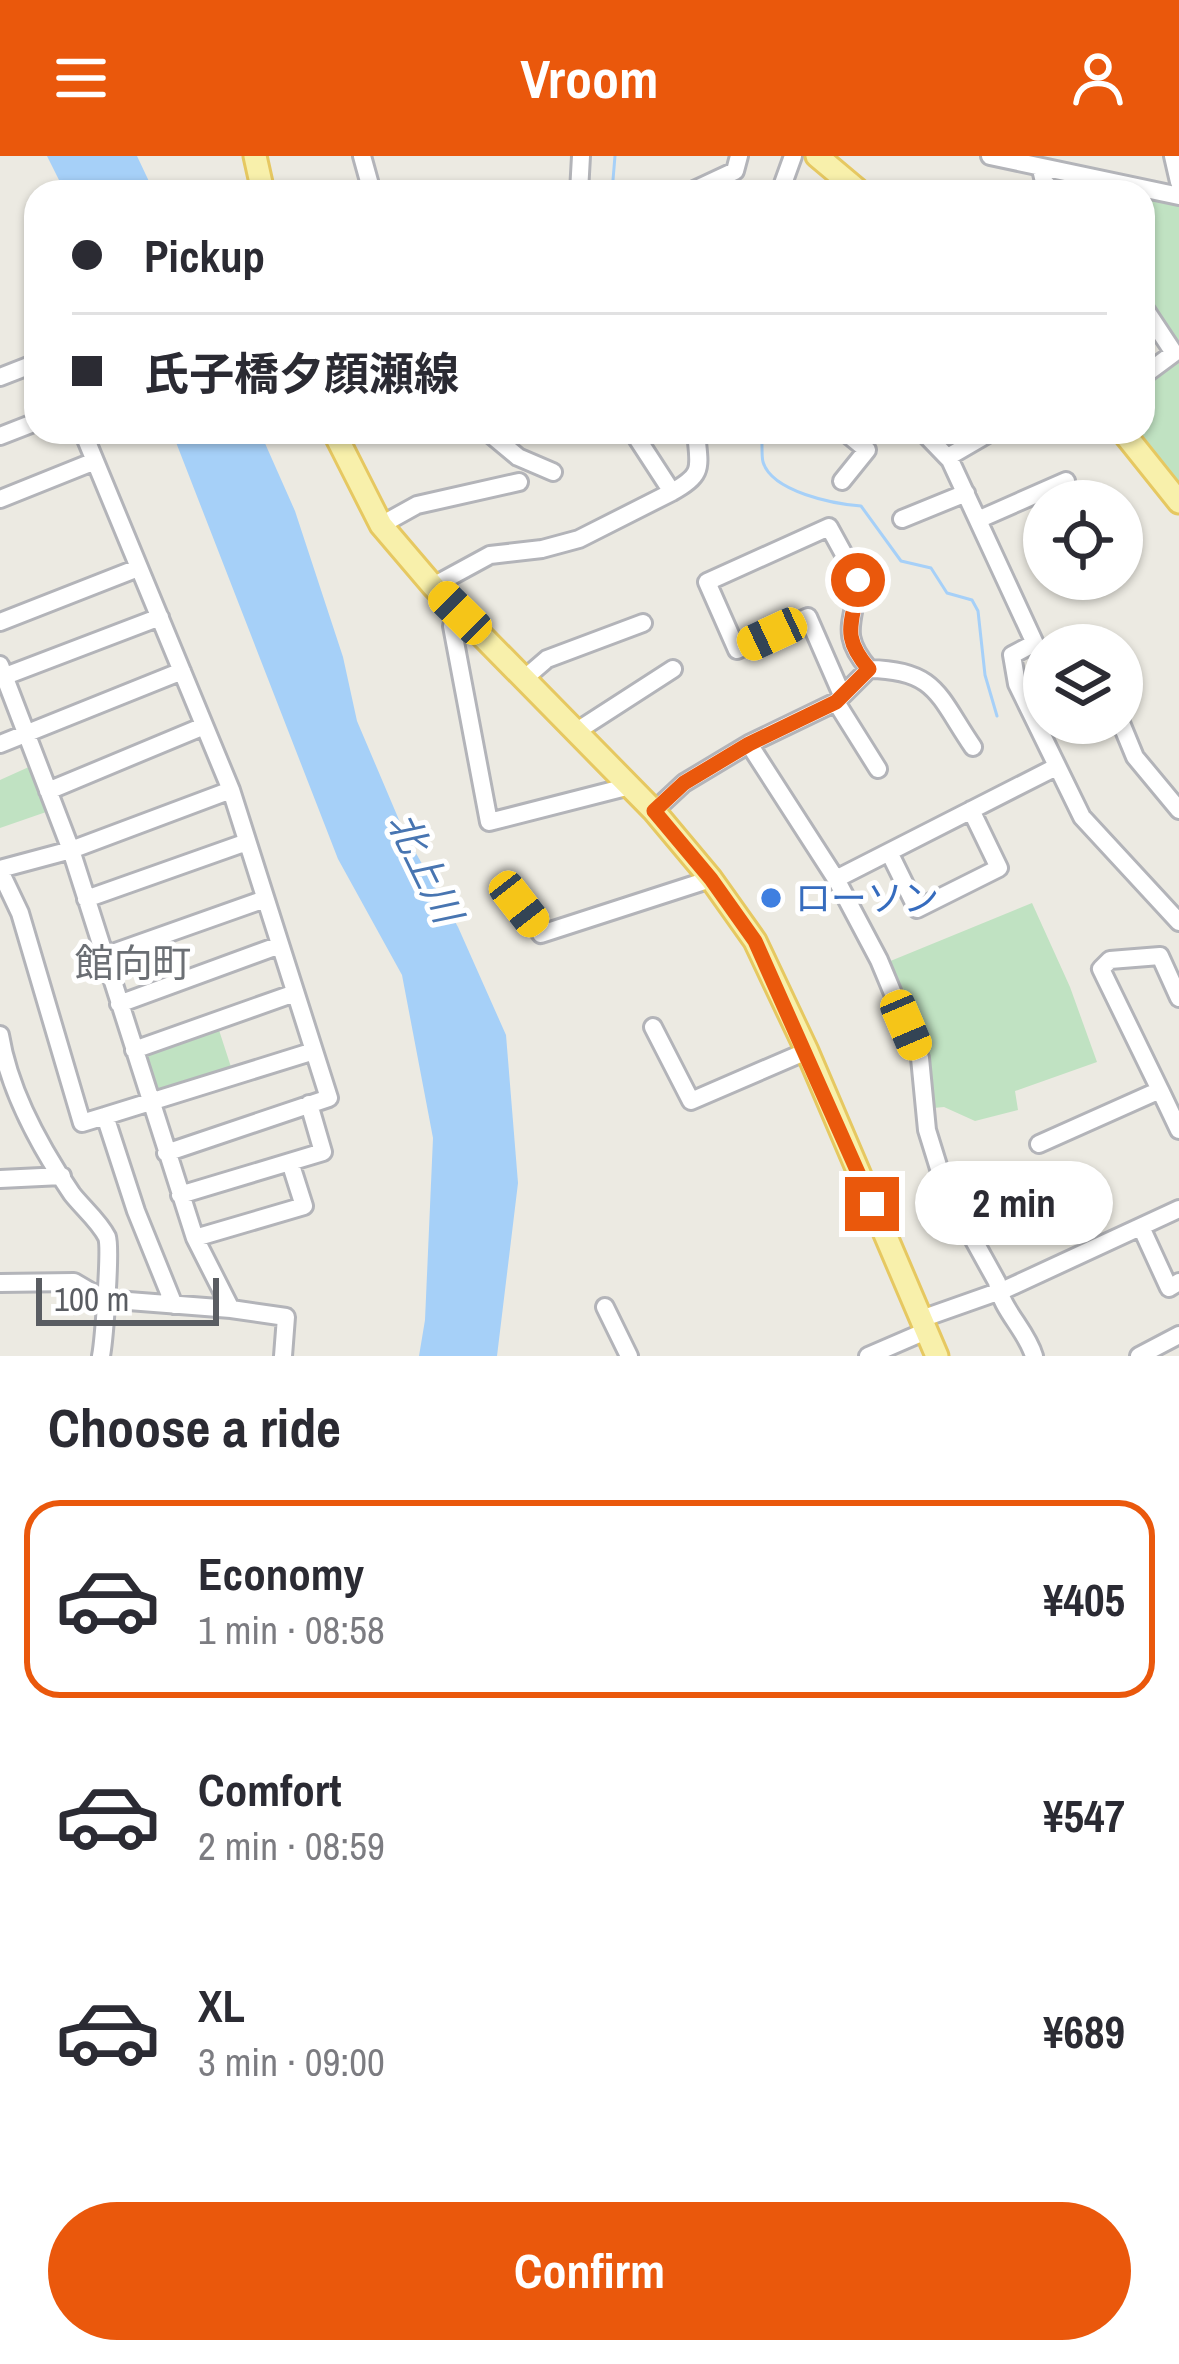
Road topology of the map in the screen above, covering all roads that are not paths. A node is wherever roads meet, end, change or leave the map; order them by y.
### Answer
1 (817, 156) edge
2 (990, 156) edge
3 (1173, 156) edge
4 (737, 163) edge
5 (1027, 163) edge
6 (709, 180) edge
7 (844, 180) edge
8 (1105, 180) edge
9 (1179, 182) edge
10 (1155, 324) edge
11 (1155, 367) edge
12 (88, 444) edge
13 (340, 444) edge
14 (502, 444) edge
15 (641, 444) edge
16 (697, 444) edge
17 (860, 444) edge
18 (935, 444) edge
19 (971, 444) edge
20 (1133, 444) edge
21 (948, 457) junction
22 (95, 461) junction
23 (553, 472) dead end
24 (842, 481) dead end
25 (520, 482) dead end
26 (672, 492) junction
27 (966, 493) junction
28 (0, 499) edge
29 (1023, 500) edge
30 (1179, 502) edge
31 (902, 519) dead end
32 (980, 519) junction
33 (382, 525) junction
34 (138, 568) junction
35 (433, 586) junction
36 (460, 613) junction
37 (160, 617) junction
38 (0, 622) edge
39 (643, 623) dead end
40 (1025, 624) edge
41 (1023, 649) edge
42 (673, 669) dead end
43 (869, 669) junction
44 (182, 671) junction
45 (1, 673) edge
46 (525, 678) junction
47 (1023, 697) edge
48 (839, 699) junction
49 (205, 726) junction
50 (577, 731) junction
51 (26, 733) junction
52 (0, 744) edge
53 (749, 744) junction
54 (1045, 744) edge
55 (1130, 744) edge
56 (973, 747) dead end
57 (1056, 767) junction
58 (878, 769) dead end
59 (630, 786) junction
60 (231, 790) junction
61 (48, 791) junction
62 (971, 810) junction
63 (1179, 810) edge
64 (654, 811) junction
65 (247, 842) junction
66 (71, 850) junction
67 (889, 852) junction
68 (0, 870) edge
69 (711, 879) junction
70 (836, 879) junction
71 (86, 898) junction
72 (266, 898) junction
73 (519, 904) dead end
74 (1179, 922) edge
75 (280, 945) junction
76 (104, 956) junction
77 (295, 993) junction
78 (1179, 998) edge
79 (119, 1004) junction
80 (653, 1027) dead end
81 (0, 1035) edge
82 (134, 1050) junction
83 (314, 1051) junction
84 (807, 1051) junction
85 (4, 1075) edge
86 (1160, 1090) junction
87 (151, 1104) junction
88 (309, 1104) junction
89 (105, 1116) junction
90 (1179, 1130) edge
91 (1039, 1144) dead end
92 (166, 1153) junction
93 (290, 1162) junction
94 (62, 1177) junction
95 (0, 1179) edge
96 (179, 1195) junction
97 (1179, 1209) edge
98 (1141, 1227) junction
99 (195, 1238) junction
100 (1179, 1282) edge
101 (0, 1283) edge
102 (998, 1290) junction
103 (104, 1299) junction
104 (174, 1305) junction
105 (605, 1307) dead end
106 (231, 1309) junction
107 (924, 1325) junction
108 (1179, 1335) edge
109 (101, 1356) edge
110 (283, 1356) edge
111 (629, 1356) edge
112 (868, 1356) edge
113 (937, 1356) edge
114 (1034, 1356) edge
115 (1139, 1356) edge

1 - 7 main road
2 - 5 street
3 - 9 street
4 - 6 street
5 - 8 street
10 - 11 street
12 - 22 street
13 - 33 main road
14 - 23 street
15 - 26 street
16 - 26 street
17 - 24 street
18 - 21 street
19 - 21 street
20 - 30 main road
21 - 27 street
22 - 28 street
22 - 34 street
25 - 33 street
26 - 35 street
27 - 31 street
27 - 32 street
29 - 32 street
32 - 40 street
33 - 35 main road
34 - 37 street
34 - 38 street
35 - 36 main road
36 - 46 main road
36 - 59 street
37 - 44 street
37 - 45 street
39 - 46 street
41 - 47 street
42 - 50 street
43 - 48 street
43 - 48 street
43 - 56 street
44 - 49 street
44 - 51 street
45 - 51 street
46 - 50 main road
48 - 53 street
48 - 58 street
49 - 60 street
49 - 61 street
50 - 59 main road
51 - 52 street
51 - 61 street
53 - 64 street
53 - 70 street
54 - 57 street
55 - 63 street
57 - 62 street
57 - 74 street
59 - 64 main road
60 - 65 street
60 - 66 street
61 - 66 street
62 - 67 street
62 - 67 street
64 - 69 main road
65 - 71 street
65 - 72 street
66 - 68 street
66 - 71 street
67 - 70 street
68 - 89 street
69 - 73 street
69 - 84 main road
70 - 102 street
71 - 76 street
72 - 75 street
72 - 76 street
75 - 77 street
75 - 79 street
76 - 79 street
77 - 82 street
77 - 83 street
78 - 86 street
79 - 82 street
80 - 84 street
81 - 85 street
82 - 87 street
83 - 87 street
83 - 88 street
84 - 107 main road
85 - 94 street
86 - 90 street
86 - 91 street
87 - 89 street
87 - 92 street
88 - 92 street
88 - 93 street
89 - 104 street
92 - 96 street
93 - 96 street
93 - 99 street
94 - 95 street
94 - 103 street
96 - 99 street
97 - 98 street
98 - 100 street
98 - 102 street
99 - 106 street
101 - 103 street
102 - 107 street
102 - 114 street
103 - 104 street
103 - 109 street
104 - 106 street
105 - 111 street
106 - 110 street
107 - 112 street
107 - 113 main road
108 - 115 street

